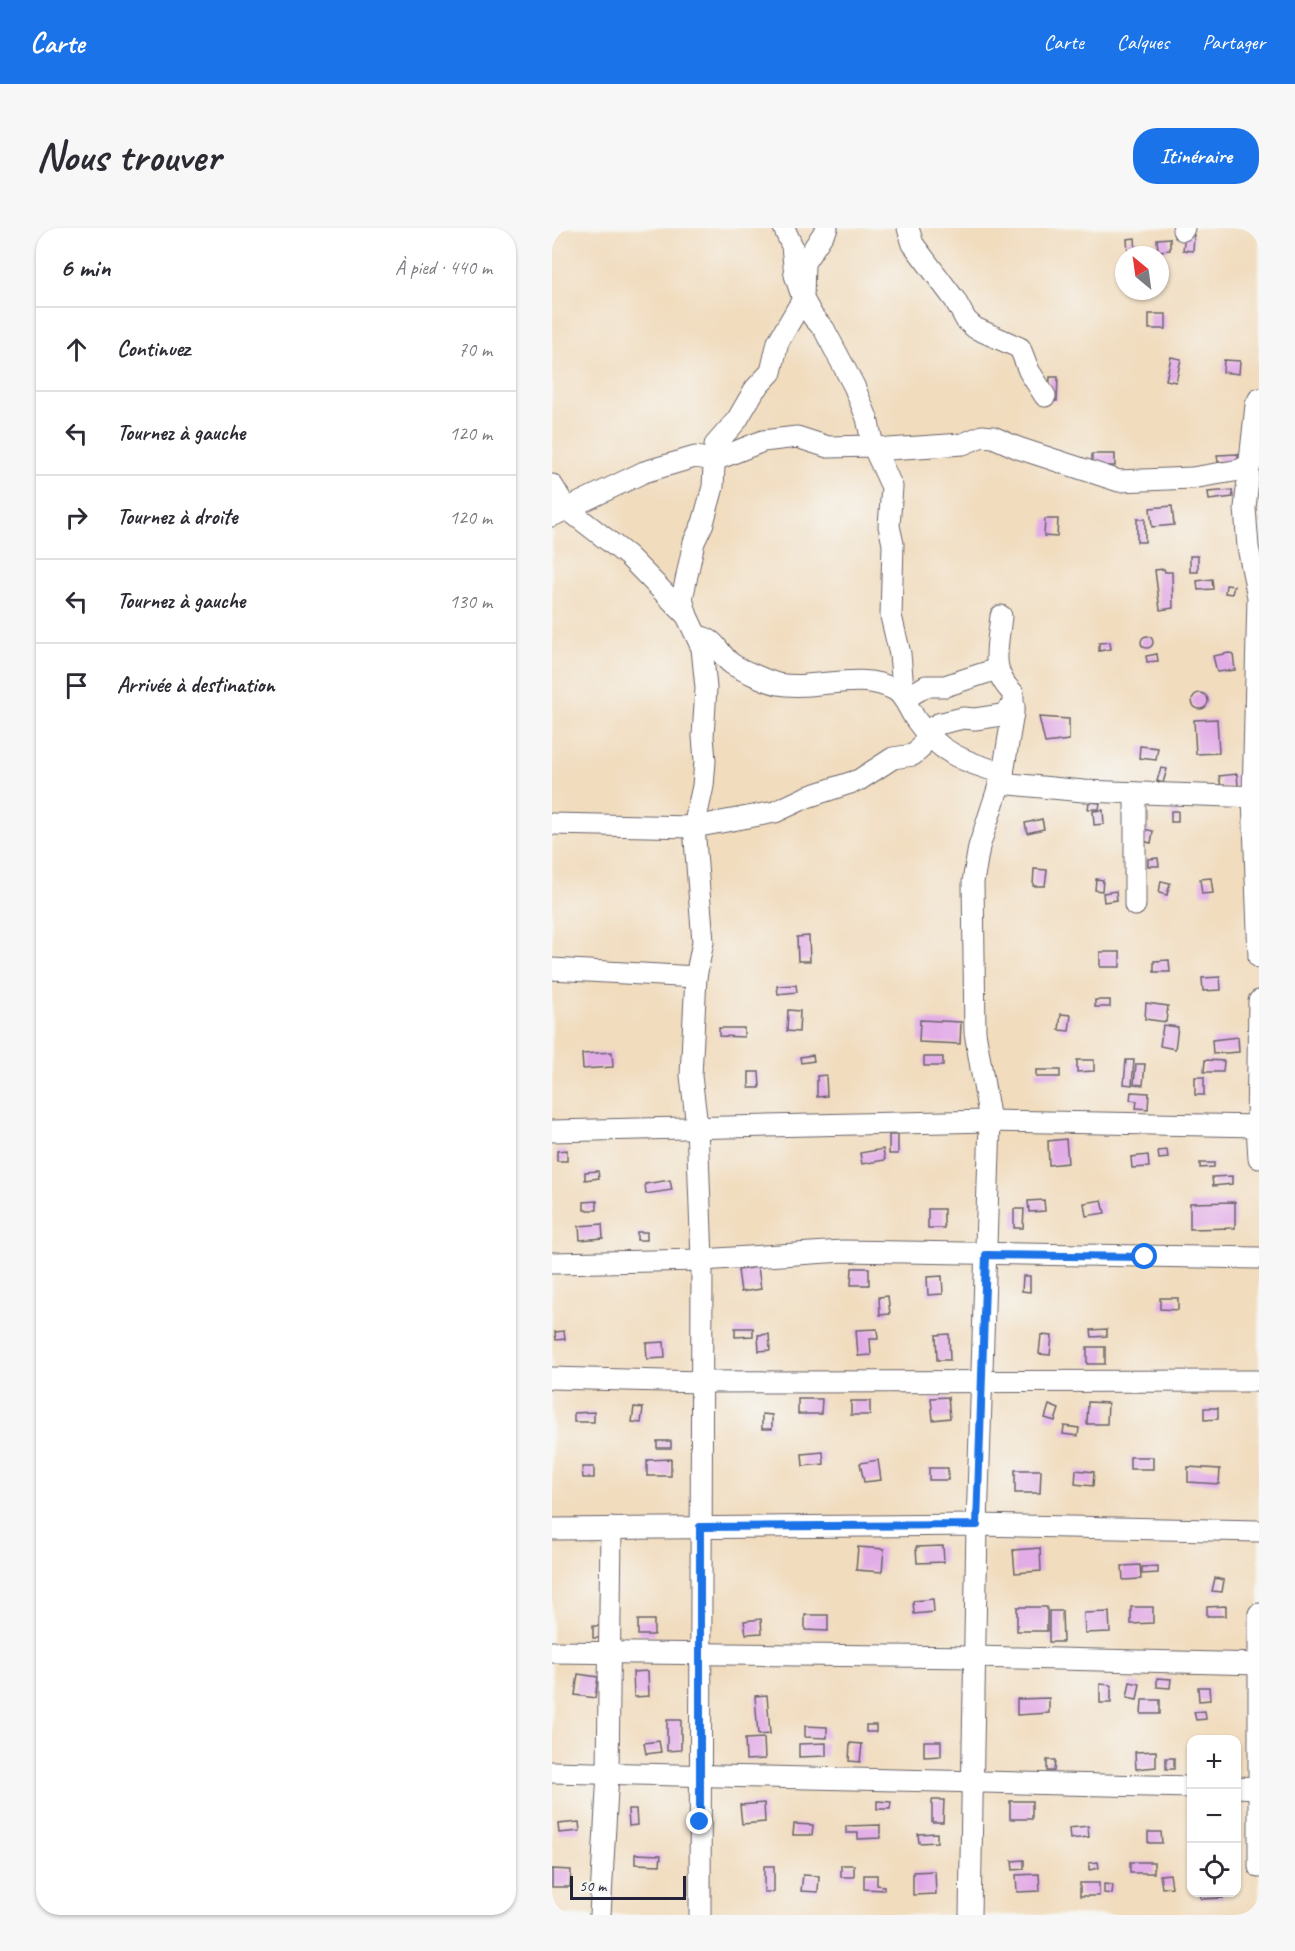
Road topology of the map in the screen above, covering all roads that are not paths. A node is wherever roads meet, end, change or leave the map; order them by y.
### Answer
1 (784, 228) edge
2 (827, 228) edge
3 (908, 228) edge
4 (802, 299) junction
5 (1045, 396) dead end
6 (1259, 399) edge
7 (873, 446) junction
8 (708, 454) junction
9 (1247, 471) junction
10 (552, 485) edge
11 (559, 512) edge
12 (1256, 561) edge
13 (687, 616) junction
14 (1001, 616) dead end
15 (698, 636) junction
16 (997, 669) junction
17 (904, 699) junction
18 (1009, 713) junction
19 (927, 735) junction
20 (1001, 778) junction
21 (1135, 793) junction
22 (1256, 797) edge
23 (552, 824) edge
24 (694, 826) junction
25 (1135, 905) dead end
26 (1259, 957) edge
27 (552, 969) edge
28 (696, 977) junction
29 (1259, 1001) edge
30 (990, 1121) junction
31 (697, 1126) junction
32 (1258, 1126) edge
33 (552, 1131) edge
34 (1259, 1158) edge
35 (986, 1255) junction
36 (1259, 1258) edge
37 (702, 1260) junction
38 (552, 1263) edge
39 (552, 1378) edge
40 (1259, 1381) edge
41 (700, 1382) junction
42 (981, 1383) junction
43 (977, 1525) junction
44 (700, 1527) junction
45 (611, 1528) junction
46 (552, 1529) edge
47 (1259, 1531) edge
48 (1259, 1614) edge
49 (552, 1652) edge
50 (608, 1654) junction
51 (700, 1656) junction
52 (975, 1657) junction
53 (1258, 1664) edge
54 (552, 1772) edge
55 (608, 1773) junction
56 (700, 1775) junction
57 (973, 1783) junction
58 (1187, 1787) edge
59 (1241, 1787) edge
60 (1258, 1788) edge
61 (1259, 1868) edge
62 (600, 1915) edge
63 (700, 1915) edge
64 (970, 1915) edge

1 - 4 street
2 - 4 street
3 - 5 street
4 - 7 street
4 - 8 street
6 - 9 street
7 - 8 street
7 - 9 street
7 - 17 street
8 - 11 street
8 - 13 street
9 - 12 street
10 - 11 street
11 - 13 street
12 - 22 street
13 - 15 street
14 - 16 street
15 - 17 street
15 - 24 street
16 - 17 street
16 - 18 street
17 - 19 street
18 - 19 street
18 - 20 street
19 - 20 street
19 - 24 street
20 - 21 street
20 - 30 street
21 - 22 street
21 - 25 street
22 - 26 street
23 - 24 street
24 - 28 street
27 - 28 street
28 - 31 street
29 - 32 street
30 - 31 street
30 - 32 street
30 - 35 street
31 - 33 street
31 - 37 street
32 - 34 street
35 - 36 street
35 - 37 street
35 - 42 street
37 - 38 street
37 - 41 street
39 - 41 street
40 - 42 street
41 - 42 street
41 - 44 street
42 - 43 street
43 - 44 street
43 - 47 street
43 - 52 street
44 - 45 street
44 - 51 street
45 - 46 street
45 - 50 street
48 - 53 street
49 - 50 street
50 - 51 street
50 - 55 street
51 - 52 street
51 - 56 street
52 - 53 street
52 - 57 street
53 - 60 street
54 - 55 street
55 - 56 street
55 - 62 street
56 - 57 street
56 - 63 street
57 - 58 street
57 - 64 street
59 - 60 street
60 - 61 street

